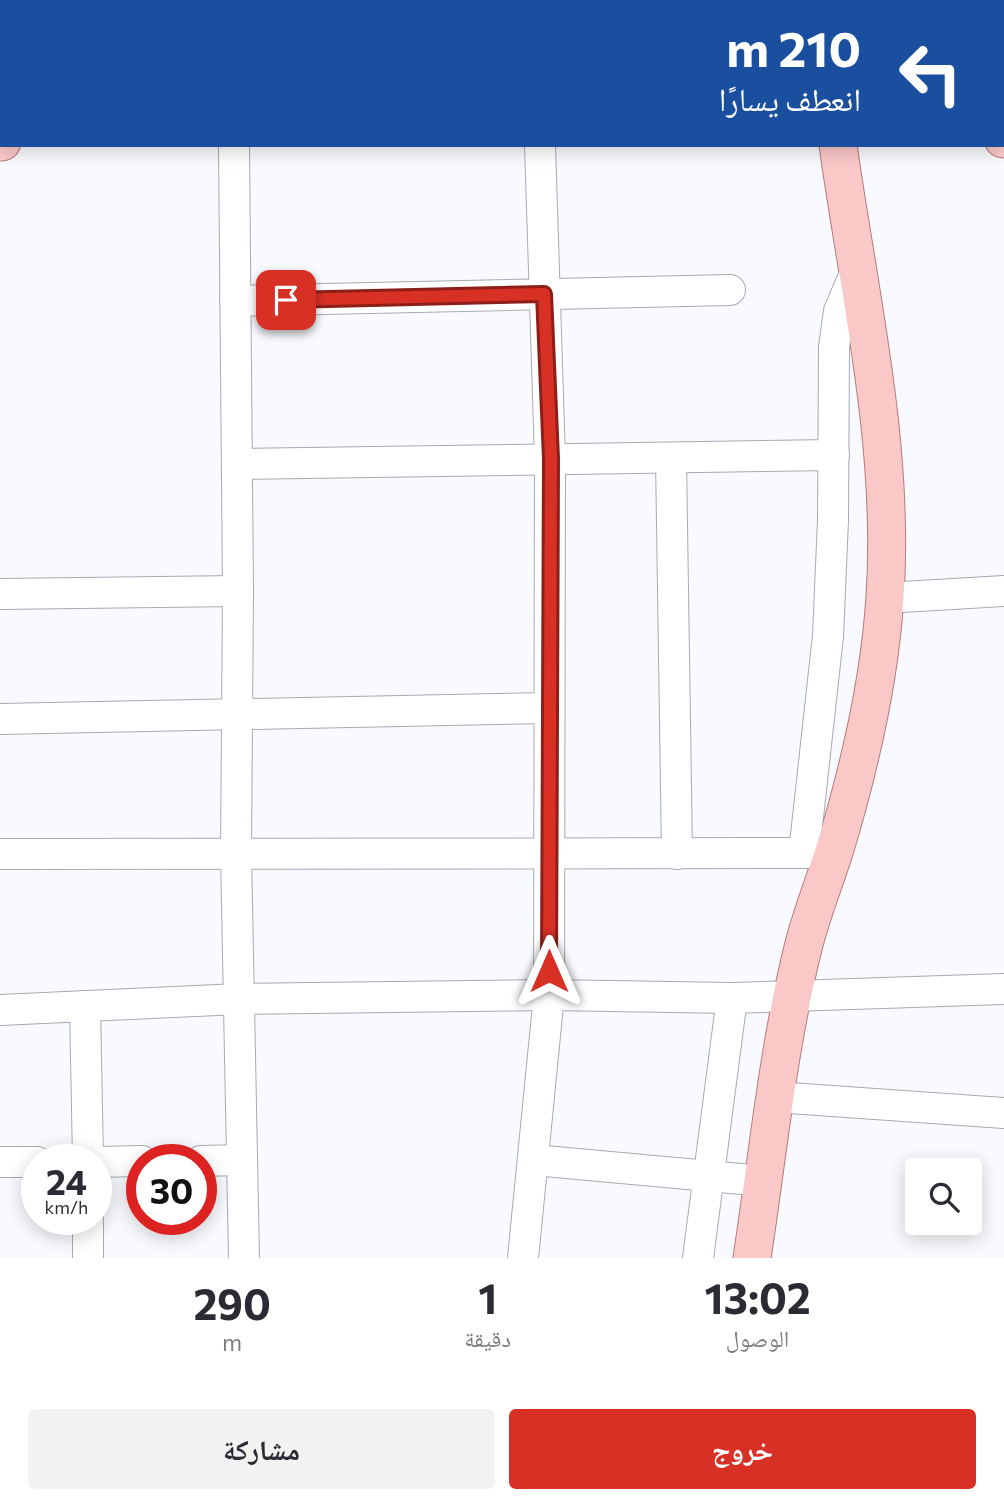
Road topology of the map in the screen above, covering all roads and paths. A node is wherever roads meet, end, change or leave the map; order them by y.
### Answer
1 (234, 147) edge
2 (540, 147) edge
3 (838, 147) edge
4 (857, 269) junction
5 (730, 290) dead end
6 (544, 294) junction
7 (235, 301) junction
8 (835, 455) junction
9 (671, 458) junction
10 (551, 459) junction
11 (237, 464) junction
12 (238, 591) junction
13 (1004, 592) edge
14 (0, 594) edge
15 (885, 597) junction
16 (548, 708) junction
17 (235, 715) junction
18 (0, 719) edge
19 (236, 853) junction
20 (549, 853) junction
21 (819, 853) junction
22 (0, 854) edge
23 (677, 854) junction
24 (1004, 989) edge
25 (549, 995) junction
26 (793, 996) junction
27 (732, 998) junction
28 (239, 999) junction
29 (85, 1006) junction
30 (0, 1010) edge
31 (775, 1097) junction
32 (1004, 1113) edge
33 (88, 1144) edge
34 (217, 1160) edge
35 (242, 1160) junction
36 (534, 1160) junction
37 (21, 1162) edge
38 (0, 1163) edge
39 (710, 1178) junction
40 (764, 1181) junction
41 (88, 1235) edge
42 (88, 1258) edge
43 (244, 1258) edge
44 (523, 1258) edge
45 (698, 1258) edge
46 (752, 1258) edge

1 - 7 street
2 - 6 street
3 - 4 main road
4 - 8 street
4 - 15 main road
5 - 6 street
6 - 7 street
6 - 10 street
7 - 11 street
8 - 9 street
8 - 21 street
9 - 10 street
9 - 23 street
10 - 11 street
10 - 16 street
11 - 12 street
12 - 14 street
12 - 17 street
13 - 15 street
15 - 21 main road
16 - 17 street
16 - 20 street
17 - 18 street
17 - 19 street
19 - 20 street
19 - 22 street
19 - 28 street
20 - 23 street
20 - 25 street
21 - 23 street
21 - 26 main road
24 - 26 street
25 - 27 street
25 - 28 street
25 - 36 street
26 - 27 street
26 - 31 main road
27 - 39 street
28 - 29 street
28 - 35 street
29 - 30 street
29 - 33 street
31 - 32 street
31 - 40 main road
34 - 35 street
35 - 43 street
36 - 39 street
36 - 44 street
37 - 38 street
39 - 40 street
39 - 45 street
40 - 46 main road
41 - 42 street

